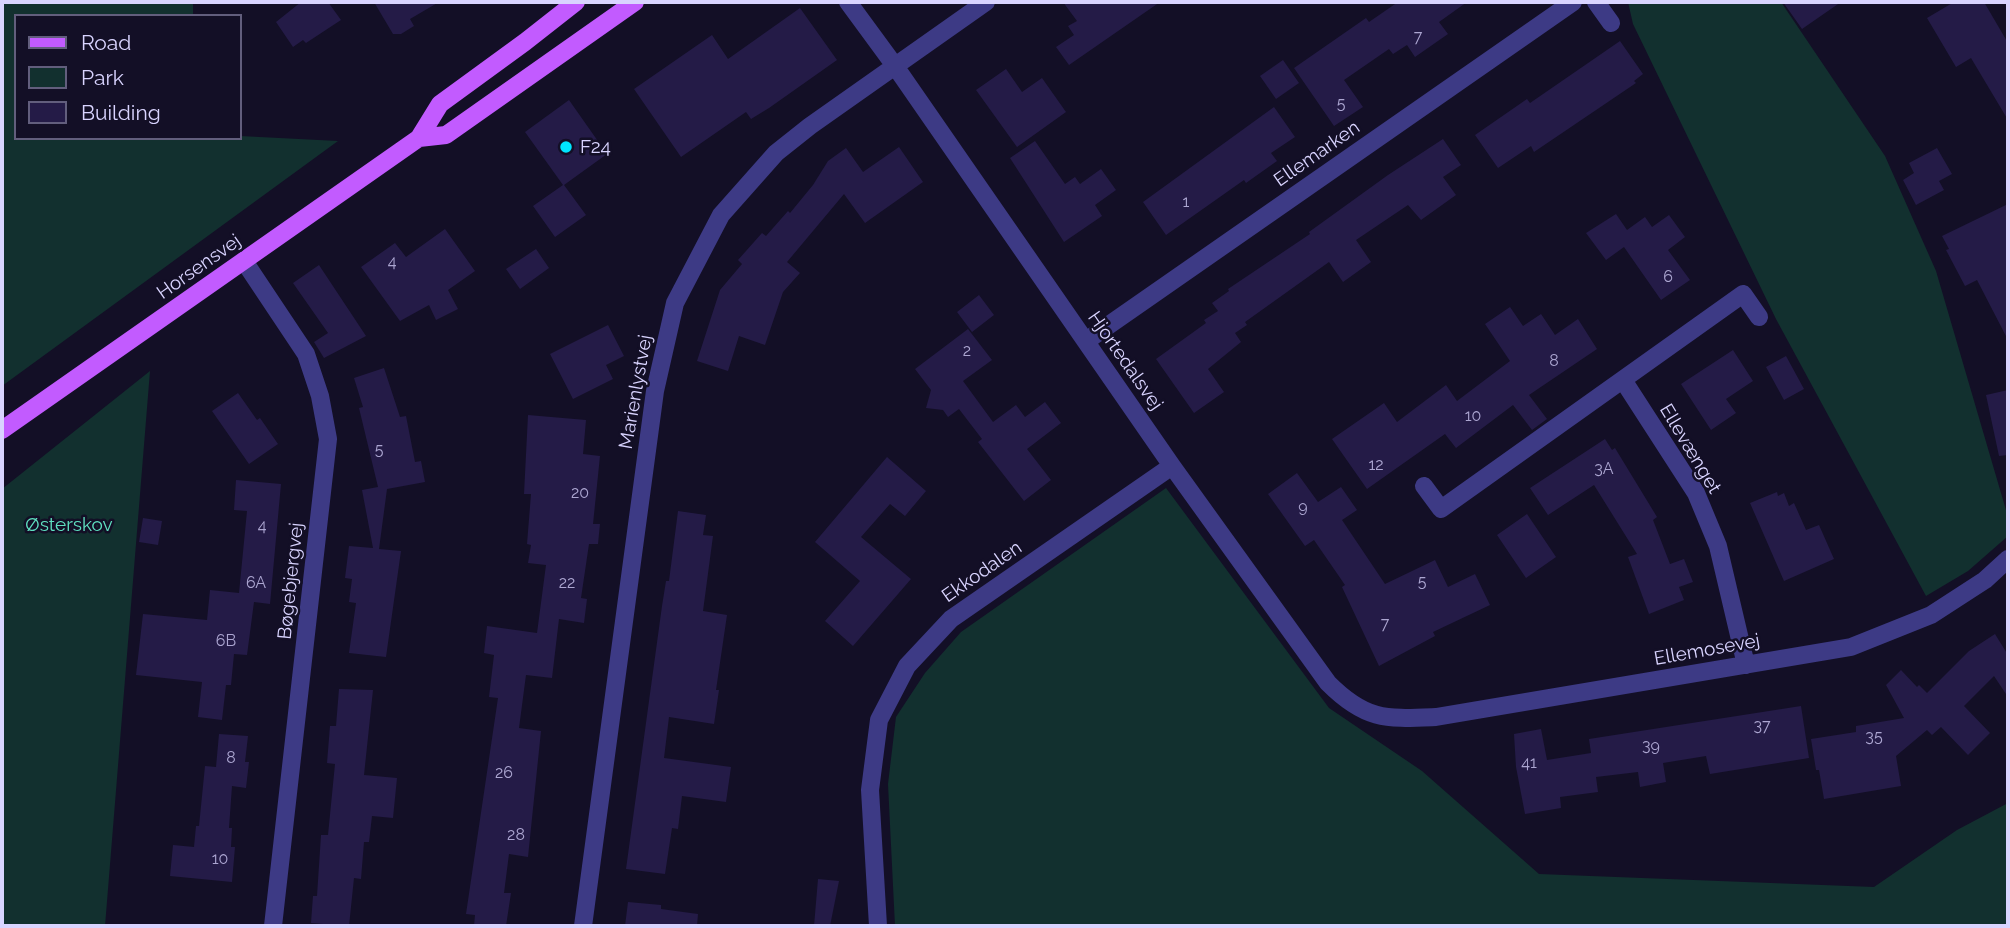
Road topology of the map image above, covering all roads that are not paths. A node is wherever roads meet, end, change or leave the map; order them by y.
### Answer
1 (576, 2) edge
2 (635, 2) edge
3 (848, 2) edge
4 (986, 2) edge
5 (1573, 2) edge
6 (1597, 2) edge
7 (1611, 23) dead end
8 (895, 66) junction
9 (419, 138) junction
10 (244, 261) junction
11 (1759, 317) dead end
12 (1086, 341) junction
13 (1623, 380) junction
14 (2, 430) edge
15 (1172, 466) junction
16 (1424, 486) dead end
17 (2008, 559) edge
18 (1746, 665) junction
19 (1390, 719) joint
20 (274, 926) edge
21 (583, 926) edge
22 (878, 926) edge

1 - 9 main road, Horsensvej
2 - 9 main road, Horsensvej
3 - 8 street, Hjortedalsvej
4 - 8 street, Marienlystvej
5 - 12 street, Ellemarken
6 - 7 street
8 - 12 street, Hjortedalsvej
8 - 21 street, Marienlystvej
9 - 10 main road, Horsensvej
10 - 14 main road, Horsensvej
10 - 20 street, Bøgebjergvej
11 - 13 street
12 - 15 street, Hjortedalsvej
13 - 16 street
13 - 18 street, Ellevænget
15 - 19 street, Hjortedalsvej
15 - 22 street, Ekkodalen
17 - 18 street, Ellemosevej
18 - 19 street, Ellemosevej

